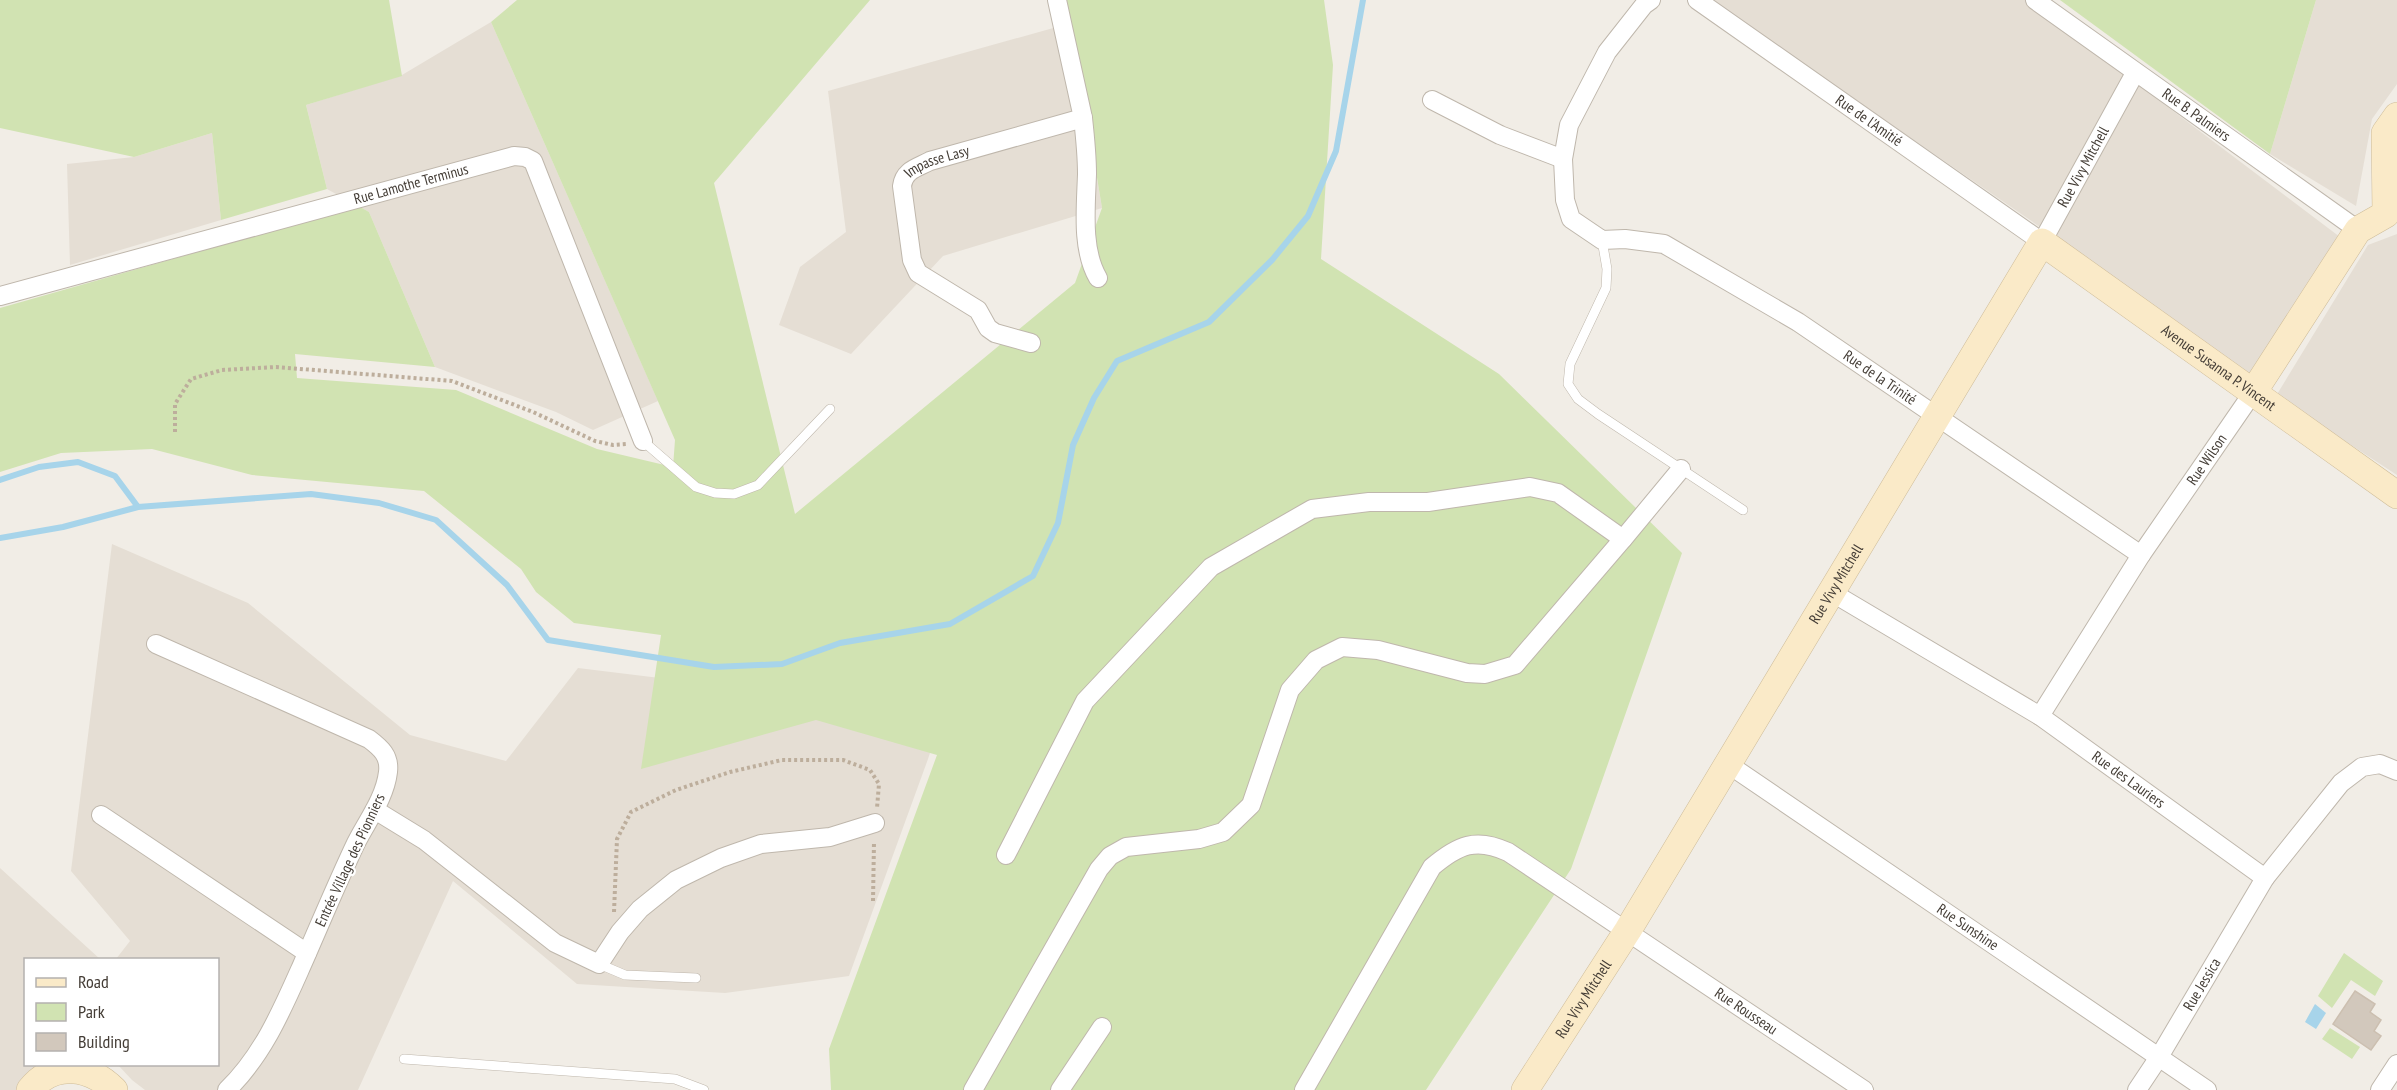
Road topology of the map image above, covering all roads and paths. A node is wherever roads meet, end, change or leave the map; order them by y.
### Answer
1 (1057, 0) edge
2 (1652, 0) edge
3 (1697, 0) edge
4 (2035, 0) edge
5 (2135, 73) junction
6 (1432, 100) dead end
7 (2397, 116) edge
8 (1083, 118) junction
9 (1563, 159) junction
10 (2391, 214) edge
11 (2358, 230) junction
12 (1602, 240) junction
13 (2042, 242) junction
14 (1098, 278) dead end
15 (0, 296) edge
16 (1031, 344) dead end
17 (2254, 391) junction
18 (830, 409) dead end
19 (1936, 418) junction
20 (174, 432) dead end
21 (643, 441) junction
22 (1681, 469) junction
23 (2397, 495) edge
24 (1743, 510) dead end
25 (1623, 539) junction
26 (2141, 555) junction
27 (1831, 592) junction
28 (156, 644) dead end
29 (2040, 716) junction
30 (1728, 764) junction
31 (2397, 771) edge
32 (375, 810) junction
33 (101, 815) dead end
34 (875, 823) junction
35 (1006, 855) dead end
36 (2265, 878) junction
37 (873, 901) dead end
38 (1628, 930) junction
39 (615, 940) junction
40 (307, 953) junction
41 (599, 964) junction
42 (696, 978) dead end
43 (1102, 1027) dead end
44 (2159, 1057) junction
45 (404, 1059) dead end
46 (2397, 1064) edge
47 (30, 1090) edge
48 (114, 1090) edge
49 (227, 1090) edge
50 (704, 1090) edge
51 (973, 1090) edge
52 (1060, 1090) edge
53 (1304, 1090) edge
54 (1525, 1090) edge
55 (1864, 1090) edge
56 (2137, 1090) edge
57 (2207, 1090) edge
58 (2380, 1090) edge

1 - 8 street
2 - 9 street
3 - 13 street, Rue de l'Amitié
4 - 5 street, Rue B. Palmiers
5 - 11 street, Rue B. Palmiers
5 - 13 street, Rue Vivy Mitchell
6 - 9 street
7 - 10 street
8 - 14 street
8 - 16 street, Impasse Lasy
9 - 12 street
10 - 11 street, Rue Wilson
11 - 17 street, Rue Wilson
12 - 19 street, Rue de la Trinité
12 - 22 lane
13 - 17 street, Avenue Susanna P. Vincent
13 - 19 street, Rue Vivy Mitchell
15 - 21 street, Rue Lamothe Terminus
17 - 23 street, Avenue Susanna P. Vincent
17 - 26 street, Rue Wilson
18 - 21 lane
19 - 26 street, Rue de la Trinité
19 - 27 street, Rue Vivy Mitchell
20 - 21 path
22 - 24 lane
22 - 25 street
25 - 35 street
25 - 51 street
26 - 29 street, Rue Wilson
27 - 29 street, Rue des Lauriers
27 - 30 street, Rue Vivy Mitchell
28 - 32 street, Entrée Village des Pionniers
29 - 36 street, Rue des Lauriers
30 - 38 street, Rue Vivy Mitchell
30 - 44 street, Rue Sunshine
31 - 36 street
32 - 40 street, Entrée Village des Pionniers
32 - 41 street
33 - 40 street
34 - 37 path
34 - 39 street
34 - 39 path
36 - 44 street, Rue Jessica
38 - 53 street, Rue Rousseau
38 - 54 street, Rue Vivy Mitchell
38 - 55 street, Rue Rousseau
39 - 41 street
40 - 49 street, Entrée Village des Pionniers
41 - 42 lane
43 - 52 street
44 - 56 street, Rue Jessica
44 - 57 street, Rue Sunshine
45 - 50 lane
46 - 58 street
47 - 48 street

